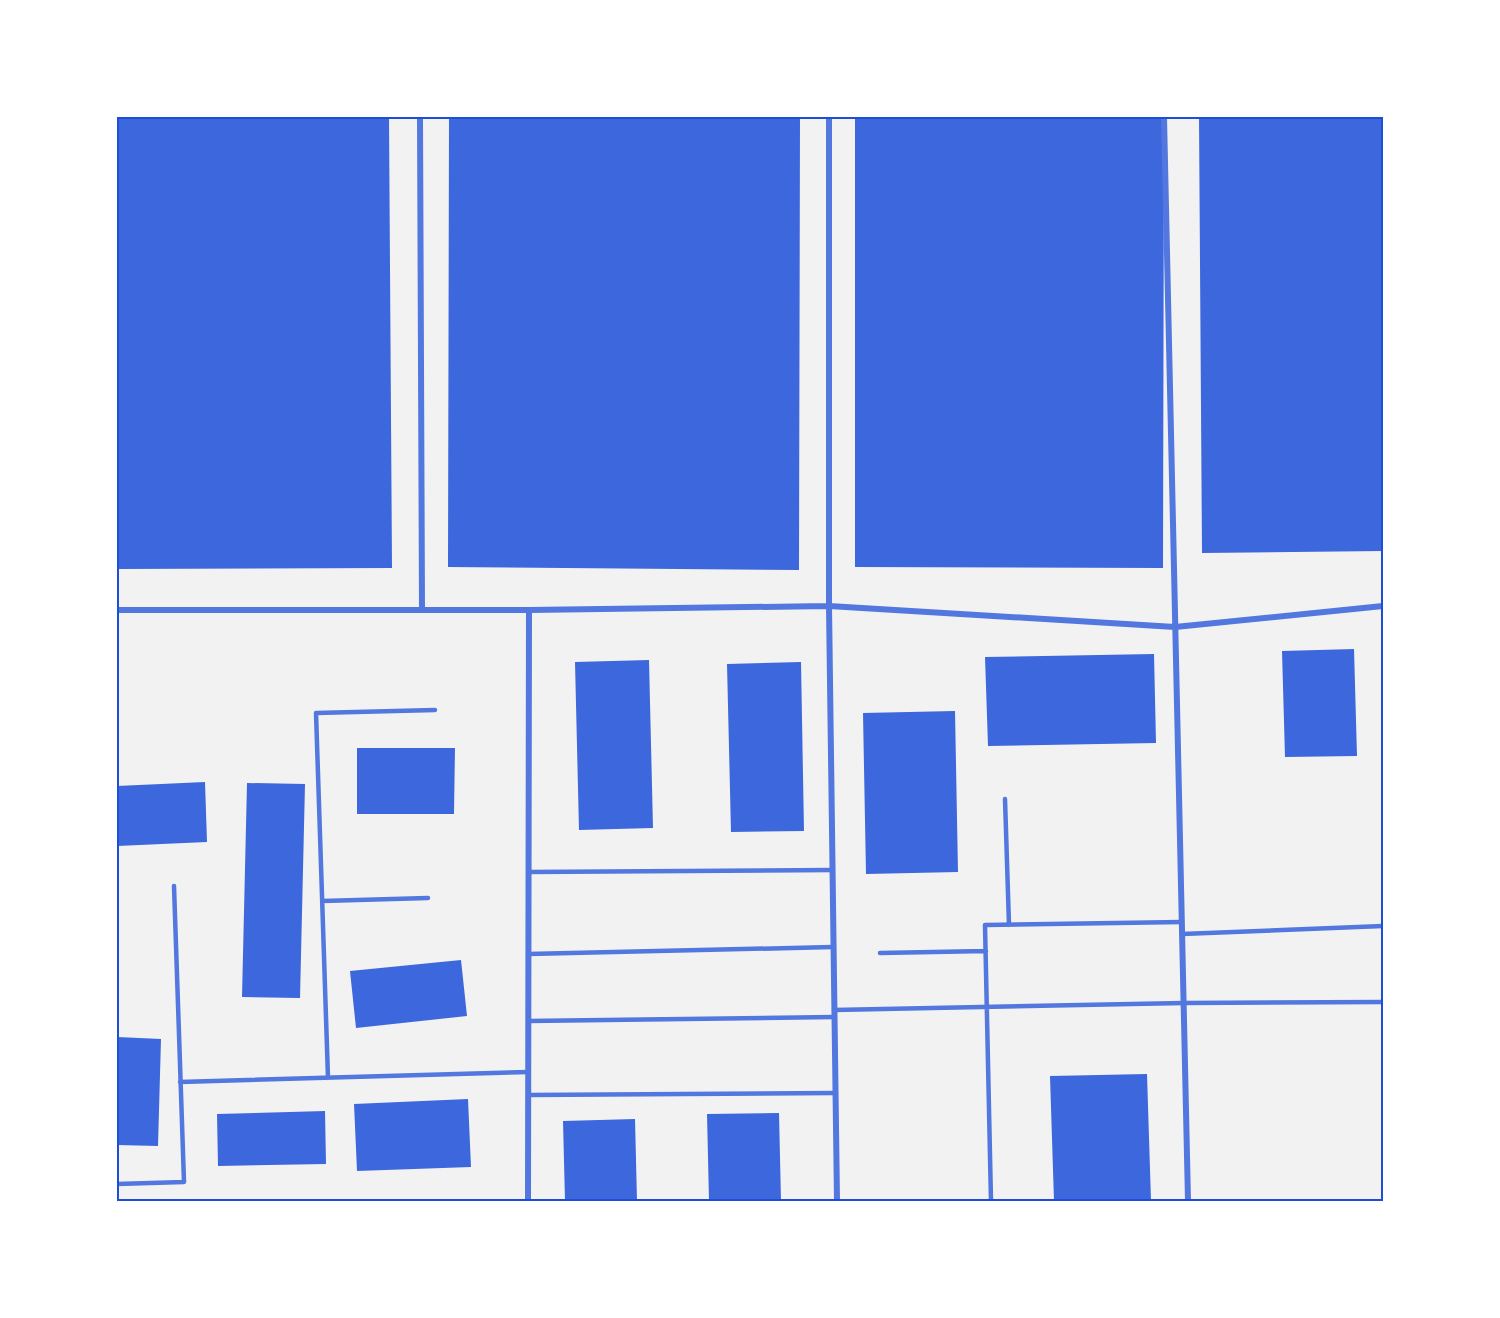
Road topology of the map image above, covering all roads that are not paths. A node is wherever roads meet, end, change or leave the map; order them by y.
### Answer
1 (420, 117) edge
2 (829, 117) edge
3 (1164, 117) edge
4 (829, 606) junction
5 (1383, 606) edge
6 (117, 610) edge
7 (422, 610) junction
8 (529, 610) junction
9 (1175, 627) junction
10 (435, 710) dead end
11 (1005, 799) dead end
12 (832, 870) junction
13 (528, 872) junction
14 (174, 886) dead end
15 (428, 898) dead end
16 (322, 901) junction
17 (1182, 922) junction
18 (1009, 925) junction
19 (1383, 926) edge
20 (1182, 934) junction
21 (833, 947) junction
22 (986, 951) junction
23 (880, 953) dead end
24 (528, 954) junction
25 (1383, 1002) edge
26 (1184, 1003) junction
27 (987, 1007) junction
28 (834, 1013) junction
29 (528, 1021) junction
30 (528, 1072) junction
31 (328, 1078) junction
32 (180, 1082) junction
33 (836, 1093) junction
34 (528, 1095) junction
35 (117, 1184) edge
36 (528, 1201) edge
37 (837, 1201) edge
38 (991, 1201) edge
39 (1188, 1201) edge

1 - 7 street
2 - 4 street
3 - 9 street
4 - 8 street
4 - 9 street
4 - 12 street
5 - 9 street
6 - 7 street
7 - 8 street
8 - 13 street
9 - 17 street
10 - 16 lane
11 - 18 lane
12 - 13 lane
12 - 21 street
13 - 24 street
14 - 32 lane
15 - 16 lane
16 - 31 lane
17 - 18 lane
17 - 20 street
18 - 22 lane
19 - 20 lane
20 - 26 street
21 - 24 lane
21 - 28 street
22 - 23 lane
22 - 27 lane
24 - 29 street
25 - 26 lane
26 - 27 lane
26 - 39 street
27 - 28 lane
27 - 38 lane
28 - 29 lane
28 - 33 street
29 - 30 street
30 - 31 lane
30 - 34 street
31 - 32 lane
32 - 35 lane
33 - 34 lane
33 - 37 street
34 - 36 street

